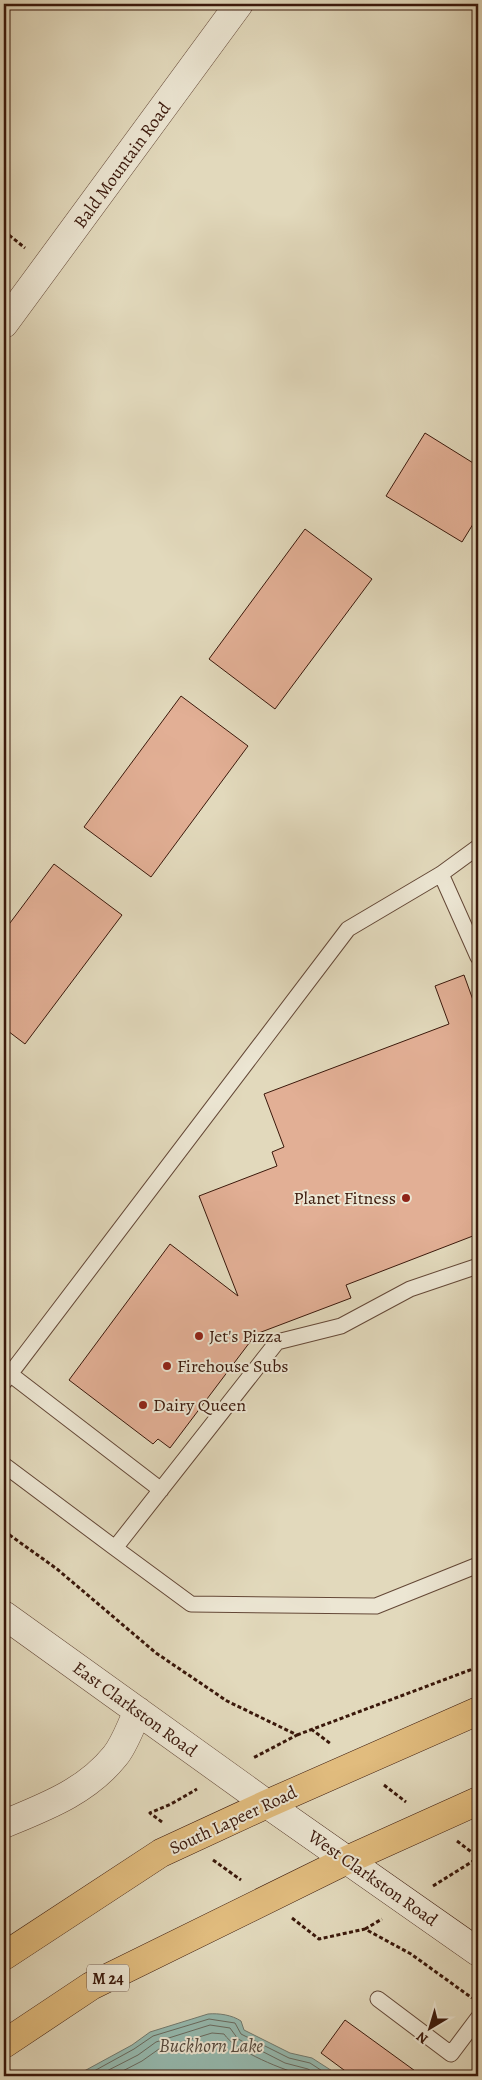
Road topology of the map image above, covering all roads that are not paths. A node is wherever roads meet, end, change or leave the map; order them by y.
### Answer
1 (239, 4) edge
2 (4, 324) edge
3 (478, 847) edge
4 (441, 874) junction
5 (478, 957) edge
6 (478, 1266) edge
7 (7, 1378) edge
8 (4, 1465) edge
9 (161, 1490) junction
10 (116, 1548) junction
11 (478, 1565) edge
12 (4, 1615) edge
13 (138, 1711) junction
14 (478, 1712) edge
15 (478, 1801) edge
16 (267, 1804) junction
17 (4, 1824) edge
18 (347, 1860) junction
19 (478, 1952) edge
20 (4, 1956) edge
21 (378, 1999) dead end
22 (478, 2018) edge
23 (4, 2044) edge

1 - 2 street, Bald Mountain Road
3 - 4 lane
4 - 5 lane
4 - 7 lane
6 - 9 lane
7 - 9 lane
8 - 10 lane
9 - 10 lane
10 - 11 lane
12 - 13 street, East Clarkston Road
13 - 16 street, East Clarkston Road
13 - 17 street
14 - 16 main road, South Lapeer Road
15 - 18 main road, M 24
16 - 18 street, West Clarkston Road
16 - 20 main road, South Lapeer Road
18 - 19 street, West Clarkston Road
18 - 23 main road, M 24
21 - 22 lane

